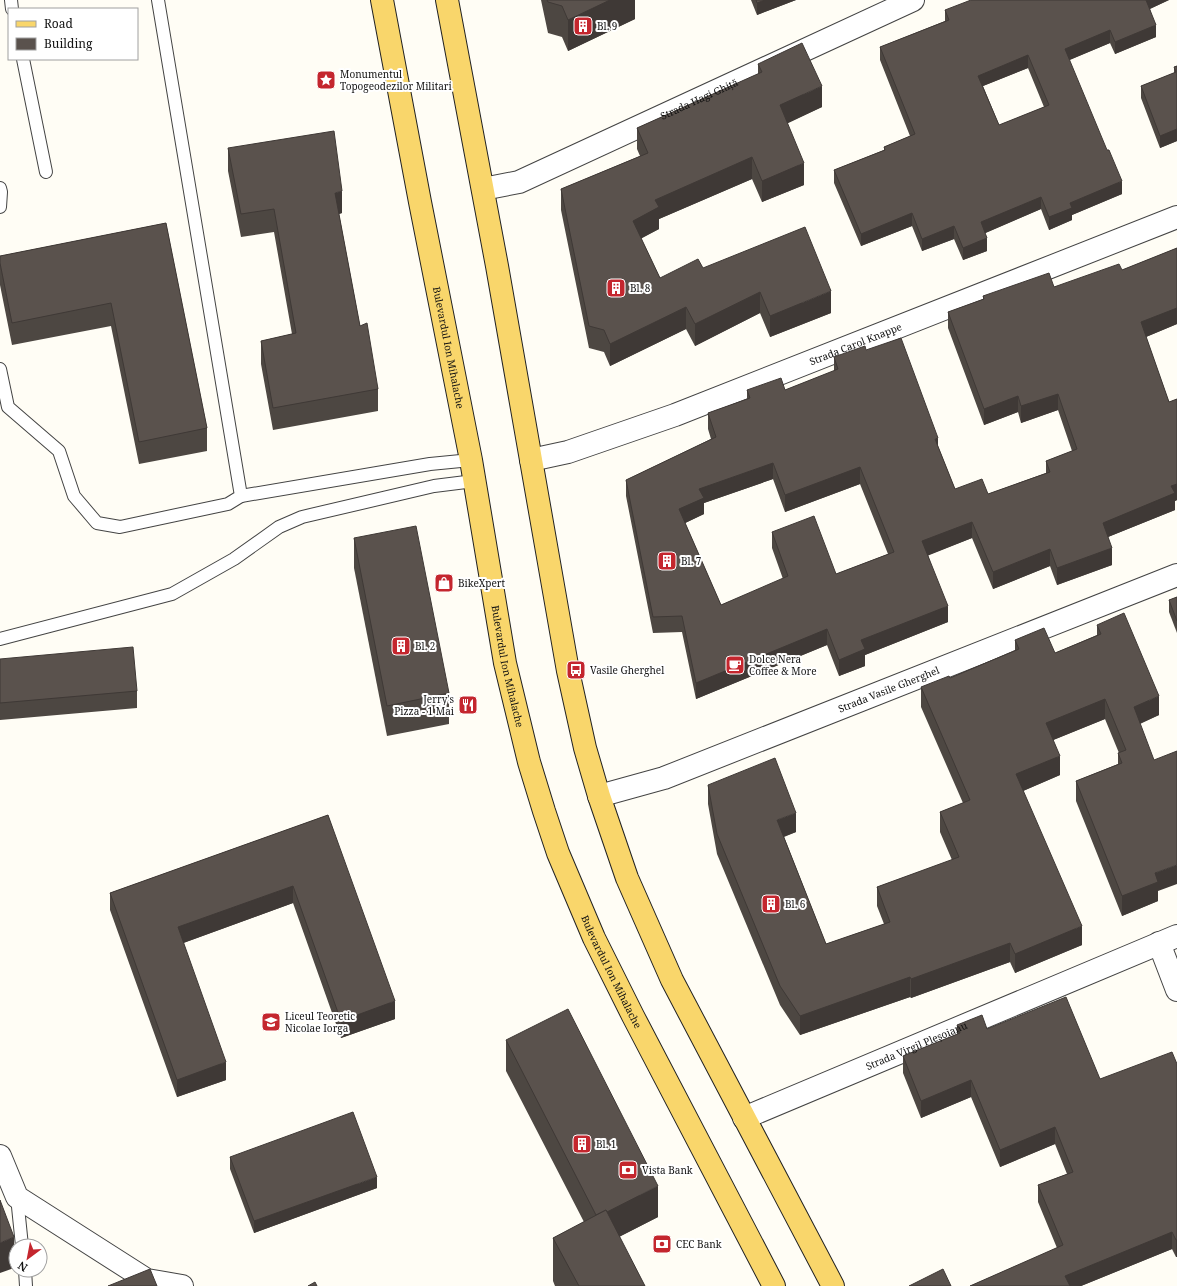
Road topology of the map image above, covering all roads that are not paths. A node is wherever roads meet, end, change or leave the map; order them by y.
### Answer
1 (158, 0) edge
2 (382, 0) edge
3 (448, 0) edge
4 (913, 0) edge
5 (23, 60) edge
6 (46, 172) dead end
7 (0, 188) edge
8 (483, 189) junction
9 (0, 207) edge
10 (1177, 217) edge
11 (0, 369) edge
12 (470, 460) junction
13 (531, 460) junction
14 (474, 481) junction
15 (241, 496) junction
16 (1177, 575) edge
17 (0, 640) edge
18 (599, 796) junction
19 (1168, 940) edge
20 (1177, 990) edge
21 (744, 1118) junction
22 (0, 1156) edge
23 (17, 1197) junction
24 (21, 1238) edge
25 (139, 1283) edge
26 (182, 1286) edge
27 (774, 1286) edge
28 (833, 1286) edge

1 - 15 lane
2 - 12 main road, Bulevardul Ion Mihalache
3 - 8 main road
4 - 8 street, Strada Hagi Ghiță
5 - 6 lane
7 - 9 lane
8 - 13 main road
10 - 13 street, Strada Carol Knappe
11 - 15 lane
12 - 14 main road, Bulevardul Ion Mihalache
12 - 15 lane
13 - 18 main road
14 - 17 lane
14 - 27 main road, Bulevardul Ion Mihalache
16 - 18 street, Strada Vasile Gherghel
18 - 21 main road
19 - 20 street
19 - 21 street, Strada Virgil Pleșoianu
21 - 28 main road
22 - 23 street
23 - 24 lane
23 - 25 street
25 - 26 street

